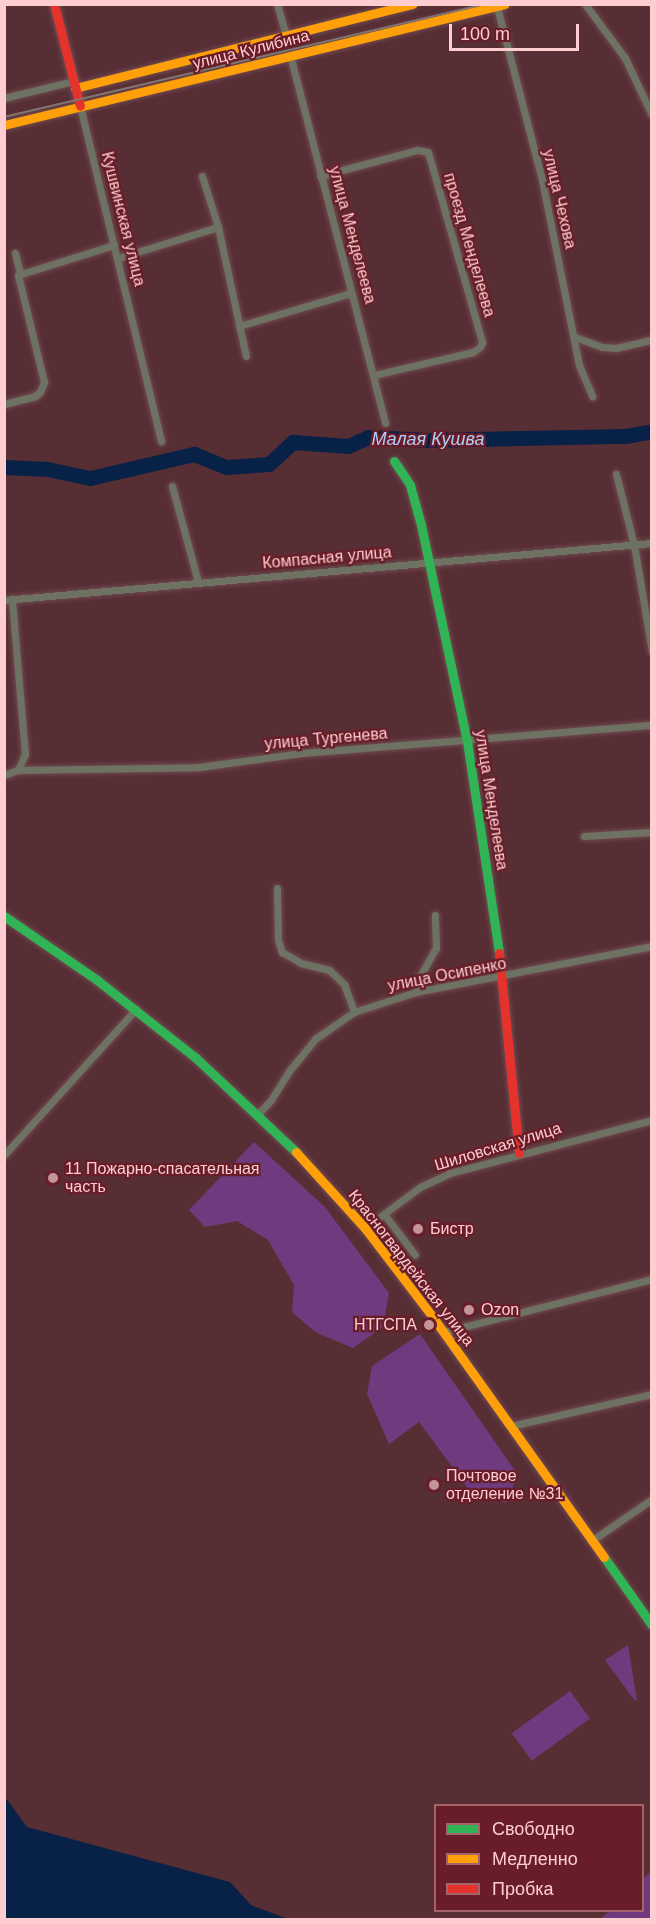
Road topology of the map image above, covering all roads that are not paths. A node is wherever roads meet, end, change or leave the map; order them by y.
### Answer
1 (54, 4) edge
2 (278, 4) edge
3 (413, 4) edge
4 (585, 4) edge
5 (501, 6) edge
6 (286, 35) junction
7 (290, 55) junction
8 (74, 84) junction
9 (4, 98) edge
10 (80, 106) junction
11 (651, 115) edge
12 (4, 125) edge
13 (202, 176) dead end
14 (320, 176) junction
15 (218, 227) junction
16 (114, 245) junction
17 (15, 253) dead end
18 (118, 258) junction
19 (20, 273) junction
20 (351, 293) junction
21 (239, 326) junction
22 (575, 337) junction
23 (651, 340) edge
24 (246, 356) dead end
25 (374, 375) junction
26 (592, 396) dead end
27 (4, 404) edge
28 (385, 423) dead end
29 (161, 441) dead end
30 (394, 462) dead end
31 (616, 474) dead end
32 (172, 486) dead end
33 (651, 543) edge
34 (634, 545) junction
35 (429, 563) junction
36 (198, 582) junction
37 (8, 600) edge
38 (651, 651) edge
39 (651, 725) edge
40 (467, 741) junction
41 (18, 770) junction
42 (4, 775) edge
43 (651, 832) edge
44 (584, 836) dead end
45 (277, 888) dead end
46 (435, 915) dead end
47 (4, 916) edge
48 (651, 946) edge
49 (502, 978) junction
50 (416, 992) junction
51 (136, 1009) junction
52 (354, 1012) junction
53 (257, 1115) junction
54 (651, 1120) edge
55 (519, 1153) junction
56 (4, 1155) edge
57 (384, 1214) junction
58 (365, 1228) junction
59 (415, 1255) dead end
60 (651, 1279) edge
61 (443, 1332) junction
62 (651, 1394) edge
63 (511, 1426) junction
64 (651, 1499) edge
65 (591, 1541) junction
66 (651, 1625) edge

1 - 8 main road, Кушвинская улица
2 - 6 street
3 - 6 main road, улица Кулибина
4 - 11 street
5 - 7 main road, улица Кулибина
5 - 22 street, улица Чехова
6 - 8 main road, улица Кулибина
7 - 10 main road, улица Кулибина
7 - 14 street, улица Менделеева
8 - 9 street
8 - 10 main road, Кушвинская улица
10 - 12 main road, улица Кулибина
10 - 16 street, Кушвинская улица
13 - 15 street
14 - 20 street, улица Менделеева
14 - 25 street, проезд Менделеева
15 - 18 street
15 - 21 street
16 - 18 street, Кушвинская улица
16 - 19 street
17 - 19 street
18 - 29 street, Кушвинская улица
19 - 27 street
20 - 21 street
20 - 25 street, улица Менделеева
21 - 24 street
22 - 23 street
22 - 26 street, улица Чехова
25 - 28 street, улица Менделеева
30 - 35 main road, улица Менделеева
31 - 34 street
32 - 36 street
33 - 34 street, Компасная улица
34 - 35 street, Компасная улица
34 - 38 street
35 - 36 street, Компасная улица
35 - 40 main road, улица Менделеева
36 - 37 street, Компасная улица
37 - 41 street
39 - 40 street, улица Тургенева
40 - 41 street, улица Тургенева
40 - 49 main road, улица Менделеева
41 - 42 street, улица Тургенева
43 - 44 street
45 - 52 street
46 - 50 street
47 - 51 main road, Красногвардейская улица
48 - 49 street, улица Осипенко
49 - 50 street, улица Осипенко
49 - 55 main road, улица Менделеева
50 - 52 street, улица Осипенко
51 - 53 main road, Красногвардейская улица
51 - 56 street
52 - 53 street, улица Осипенко
53 - 58 main road, Красногвардейская улица
54 - 55 street, Шиловская улица
55 - 57 street, Шиловская улица
57 - 58 street, Шиловская улица
57 - 59 street
58 - 61 main road, Красногвардейская улица
60 - 61 street
61 - 63 main road, Красногвардейская улица
62 - 63 street
63 - 65 main road, Красногвардейская улица
64 - 65 street
65 - 66 main road, Красногвардейская улица

